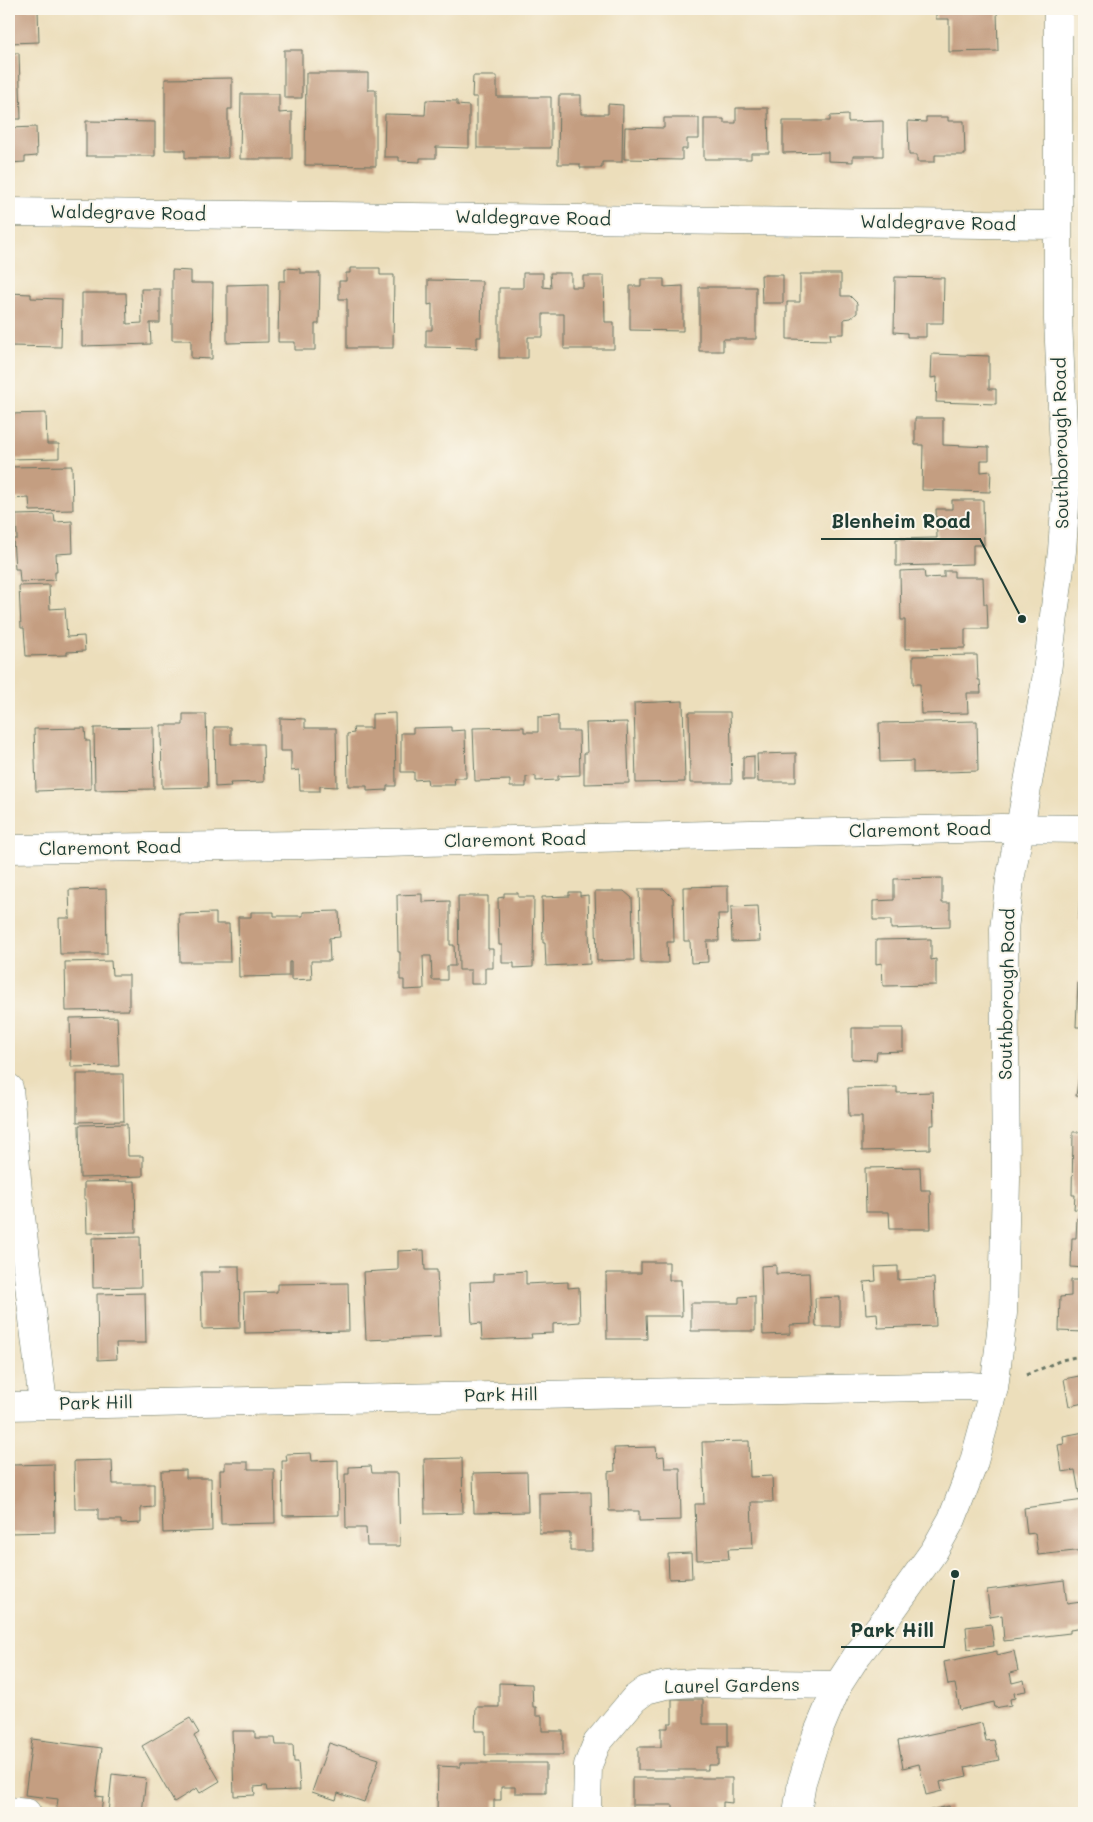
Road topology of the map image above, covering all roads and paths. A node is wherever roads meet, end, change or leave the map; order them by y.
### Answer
1 (1058, 9) edge
2 (9, 212) edge
3 (1058, 226) junction
4 (1073, 375) edge
5 (1020, 828) junction
6 (1084, 829) edge
7 (9, 849) edge
8 (9, 1088) edge
9 (1084, 1355) edge
10 (994, 1388) junction
11 (43, 1404) junction
12 (9, 1406) edge
13 (838, 1685) junction
14 (587, 1809) dead end
15 (9, 1811) edge
16 (27, 1813) edge
17 (797, 1813) edge

1 - 3 street, Southborough Road
2 - 3 street, Waldegrave Road
3 - 4 street, Southborough Road
4 - 5 street, Southborough Road
5 - 6 street, Claremont Road
5 - 7 street, Claremont Road
5 - 10 street, Southborough Road
8 - 11 street
9 - 10 path
10 - 11 street, Park Hill
10 - 13 street, Southborough Road
11 - 12 street, Park Hill
13 - 14 street, Laurel Gardens
13 - 17 street, Southborough Road
15 - 16 street

